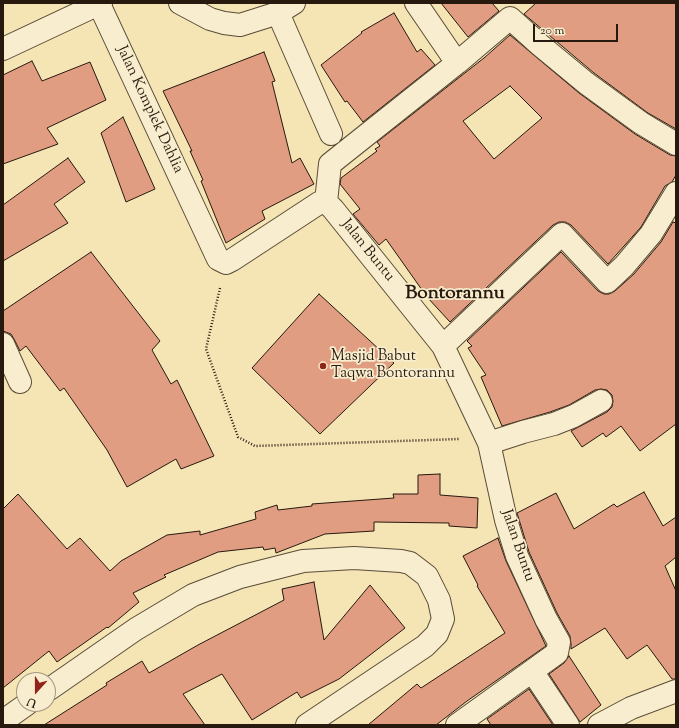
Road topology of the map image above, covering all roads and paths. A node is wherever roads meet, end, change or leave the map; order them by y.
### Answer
1 (100, 3) edge
2 (180, 3) edge
3 (416, 3) edge
4 (286, 8) edge
5 (3, 49) edge
6 (457, 63) junction
7 (331, 134) dead end
8 (676, 144) edge
9 (676, 193) edge
10 (326, 202) junction
11 (226, 263) junction
12 (3, 344) edge
13 (443, 346) junction
14 (20, 382) dead end
15 (601, 402) dead end
16 (488, 444) junction
17 (532, 671) junction
18 (56, 684) edge
19 (676, 691) edge
20 (16, 712) edge
21 (3, 721) edge
22 (307, 725) edge
23 (457, 725) edge
24 (568, 725) edge
25 (599, 725) edge

1 - 5 street
1 - 11 street, Jalan Komplek Dahlia
2 - 4 street
3 - 6 street
4 - 7 street
6 - 8 street
6 - 10 street
9 - 13 street
10 - 11 street
10 - 13 street, Jalan Buntu
11 - 16 path
12 - 14 street
13 - 16 street, Jalan Buntu
15 - 16 street
16 - 17 street, Jalan Buntu
17 - 23 street
17 - 24 street
18 - 22 street
19 - 25 street
20 - 21 street

